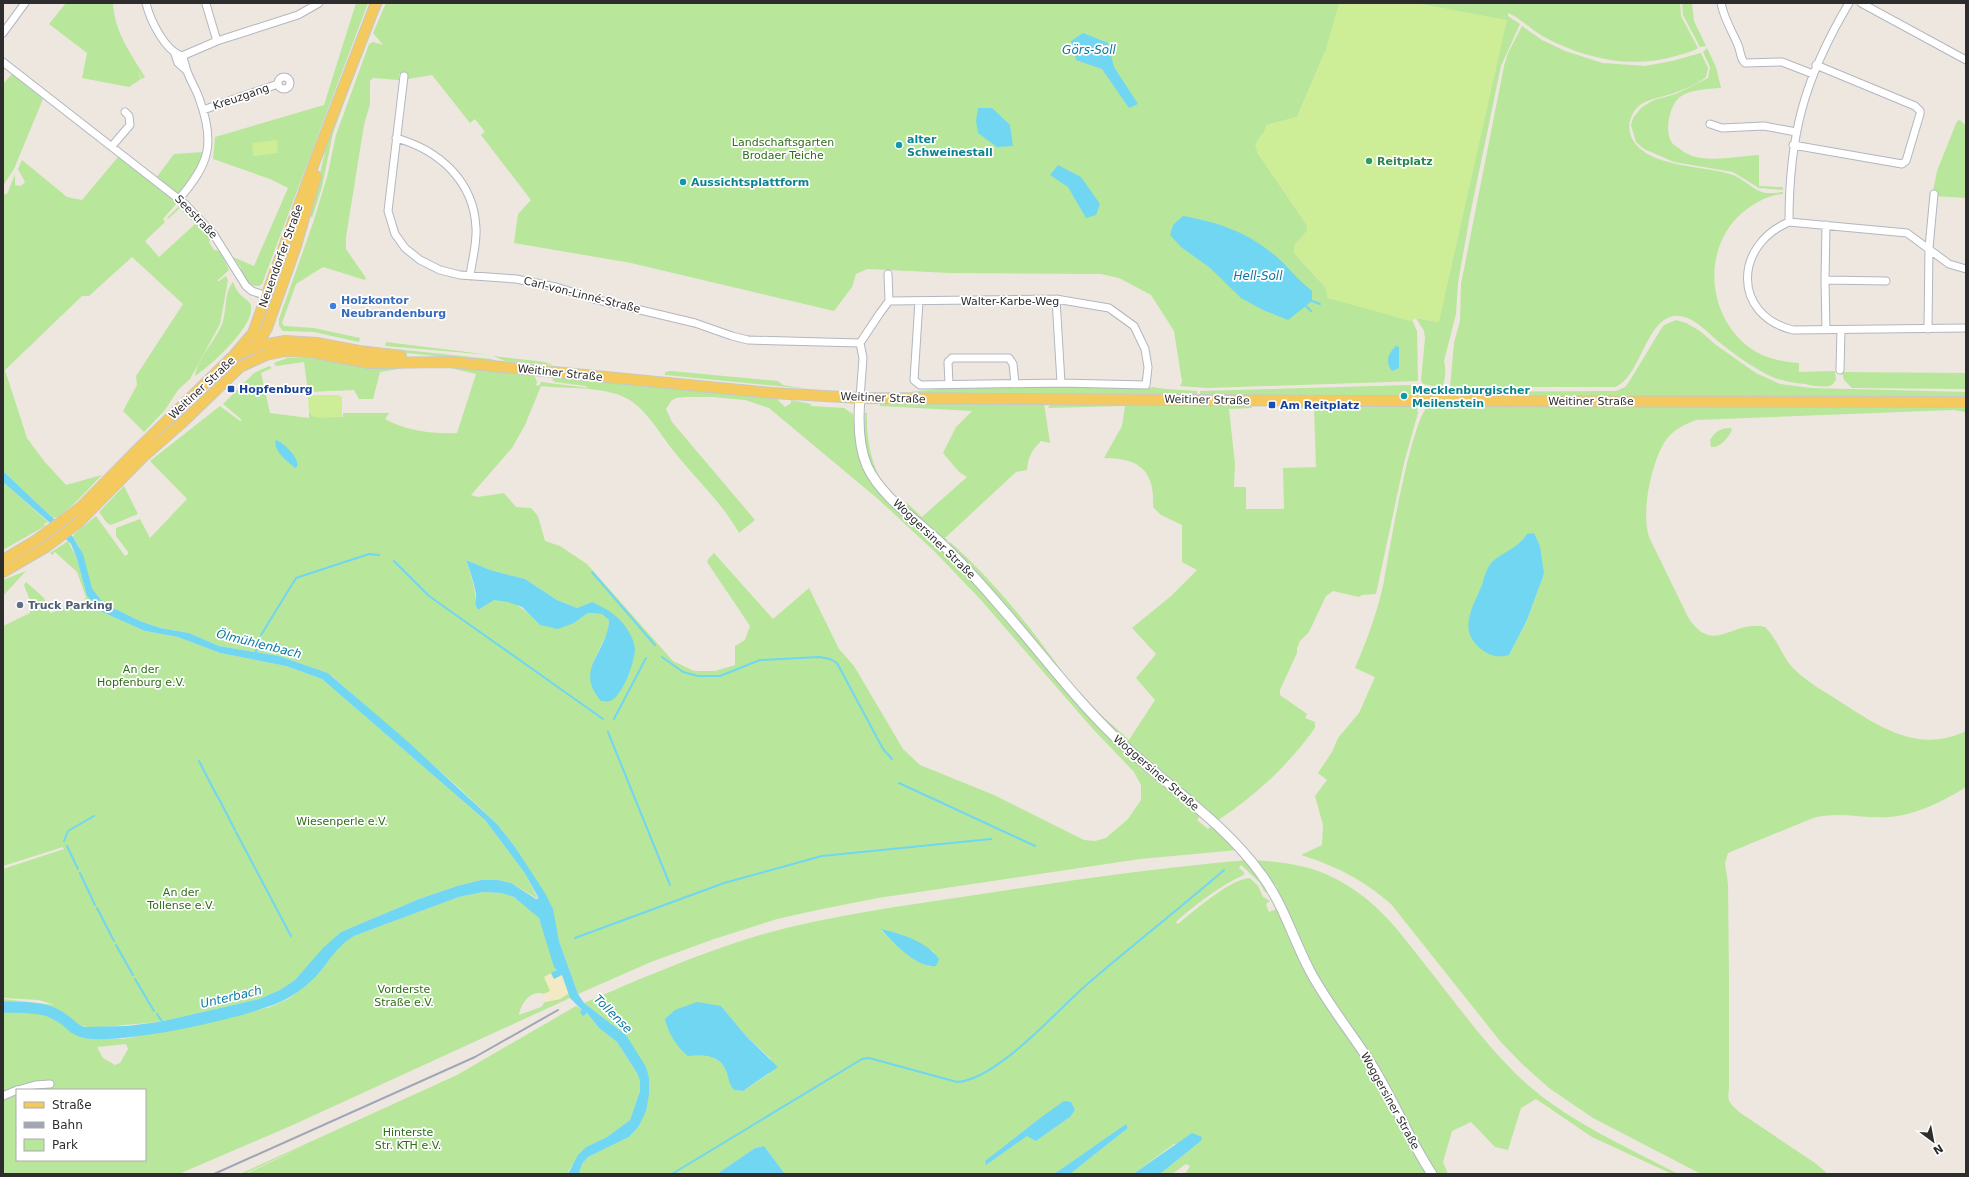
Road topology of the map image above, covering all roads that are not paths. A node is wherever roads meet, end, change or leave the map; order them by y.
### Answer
1 (146, 3) edge
2 (207, 3) edge
3 (319, 3) edge
4 (376, 3) edge
5 (1721, 3) edge
6 (1849, 3) edge
7 (1861, 3) edge
8 (22, 4) edge
9 (3, 33) edge
10 (217, 42) junction
11 (179, 55) junction
12 (1966, 60) edge
13 (3, 62) edge
14 (1816, 65) junction
15 (1812, 74) junction
16 (404, 76) dead end
17 (278, 84) dead end
18 (203, 110) junction
19 (124, 112) dead end
20 (1710, 124) dead end
21 (1796, 132) junction
22 (396, 138) junction
23 (1793, 145) junction
24 (112, 146) junction
25 (1934, 194) dead end
26 (179, 199) junction
27 (1789, 222) junction
28 (1826, 224) junction
29 (1929, 248) junction
30 (1966, 269) edge
31 (888, 274) dead end
32 (470, 276) junction
33 (1826, 280) junction
34 (1886, 281) dead end
35 (272, 298) junction
36 (1056, 299) junction
37 (889, 301) junction
38 (918, 301) junction
39 (269, 323) junction
40 (1966, 328) edge
41 (1928, 329) junction
42 (1826, 330) junction
43 (1841, 330) junction
44 (253, 333) junction
45 (280, 341) junction
46 (860, 343) junction
47 (257, 346) junction
48 (272, 354) junction
49 (231, 358) junction
50 (450, 362) junction
51 (240, 367) junction
52 (1840, 370) dead end
53 (1062, 383) junction
54 (949, 384) junction
55 (1015, 384) junction
56 (860, 398) junction
57 (1966, 402) edge
58 (67, 525) junction
59 (3, 560) edge
60 (3, 572) edge
61 (50, 1084) dead end
62 (21, 1089) edge
63 (16, 1090) edge
64 (3, 1096) edge
65 (1432, 1174) edge

1 - 11 street
2 - 10 street
3 - 10 street
4 - 35 main road, Neuendorfer Straße
5 - 15 street
6 - 14 street
7 - 12 street
8 - 9 street
10 - 11 street
11 - 18 street
13 - 24 street, Seestraße
14 - 15 street
14 - 23 street
15 - 21 street
16 - 22 street, Carl-von-Linné-Straße
17 - 18 street, Kreuzgang
18 - 26 street
19 - 24 street
20 - 21 street
21 - 23 street
22 - 32 street
22 - 32 street, Carl-von-Linné-Straße
23 - 27 street
24 - 26 street, Seestraße
25 - 29 street
26 - 35 street, Seestraße
27 - 28 street
27 - 42 street
28 - 29 street
28 - 33 street
29 - 30 street
29 - 41 street
31 - 37 street
32 - 46 street, Carl-von-Linné-Straße
33 - 34 street
33 - 42 street
35 - 39 main road, Neuendorfer Straße
35 - 44 main road, Neuendorfer Straße
36 - 38 street, Walter-Karbe-Weg
36 - 53 street
36 - 53 street, Walter-Karbe-Weg
37 - 38 street, Walter-Karbe-Weg
37 - 46 street
38 - 54 street
39 - 45 main road
39 - 47 main road, Neuendorfer Straße
40 - 41 street
41 - 43 street
42 - 43 street
43 - 52 street
44 - 47 main road
44 - 49 main road, Neuendorfer Straße
45 - 47 main road, Weitiner Straße
45 - 50 main road, Weitiner Straße
46 - 56 street
47 - 48 main road
47 - 49 main road, Weitiner Straße
47 - 51 main road, Neuendorfer Straße
48 - 50 main road, Weitiner Straße
48 - 51 main road, Weitiner Straße
49 - 58 main road, Weitiner Straße
50 - 56 main road, Weitiner Straße
51 - 58 main road, Weitiner Straße
53 - 55 street
54 - 55 street
54 - 55 street
56 - 57 main road, Weitiner Straße
56 - 65 main road, Woggersiner Straße
58 - 59 main road, Weitiner Straße
58 - 60 main road, Weitiner Straße
61 - 62 street
63 - 64 street

